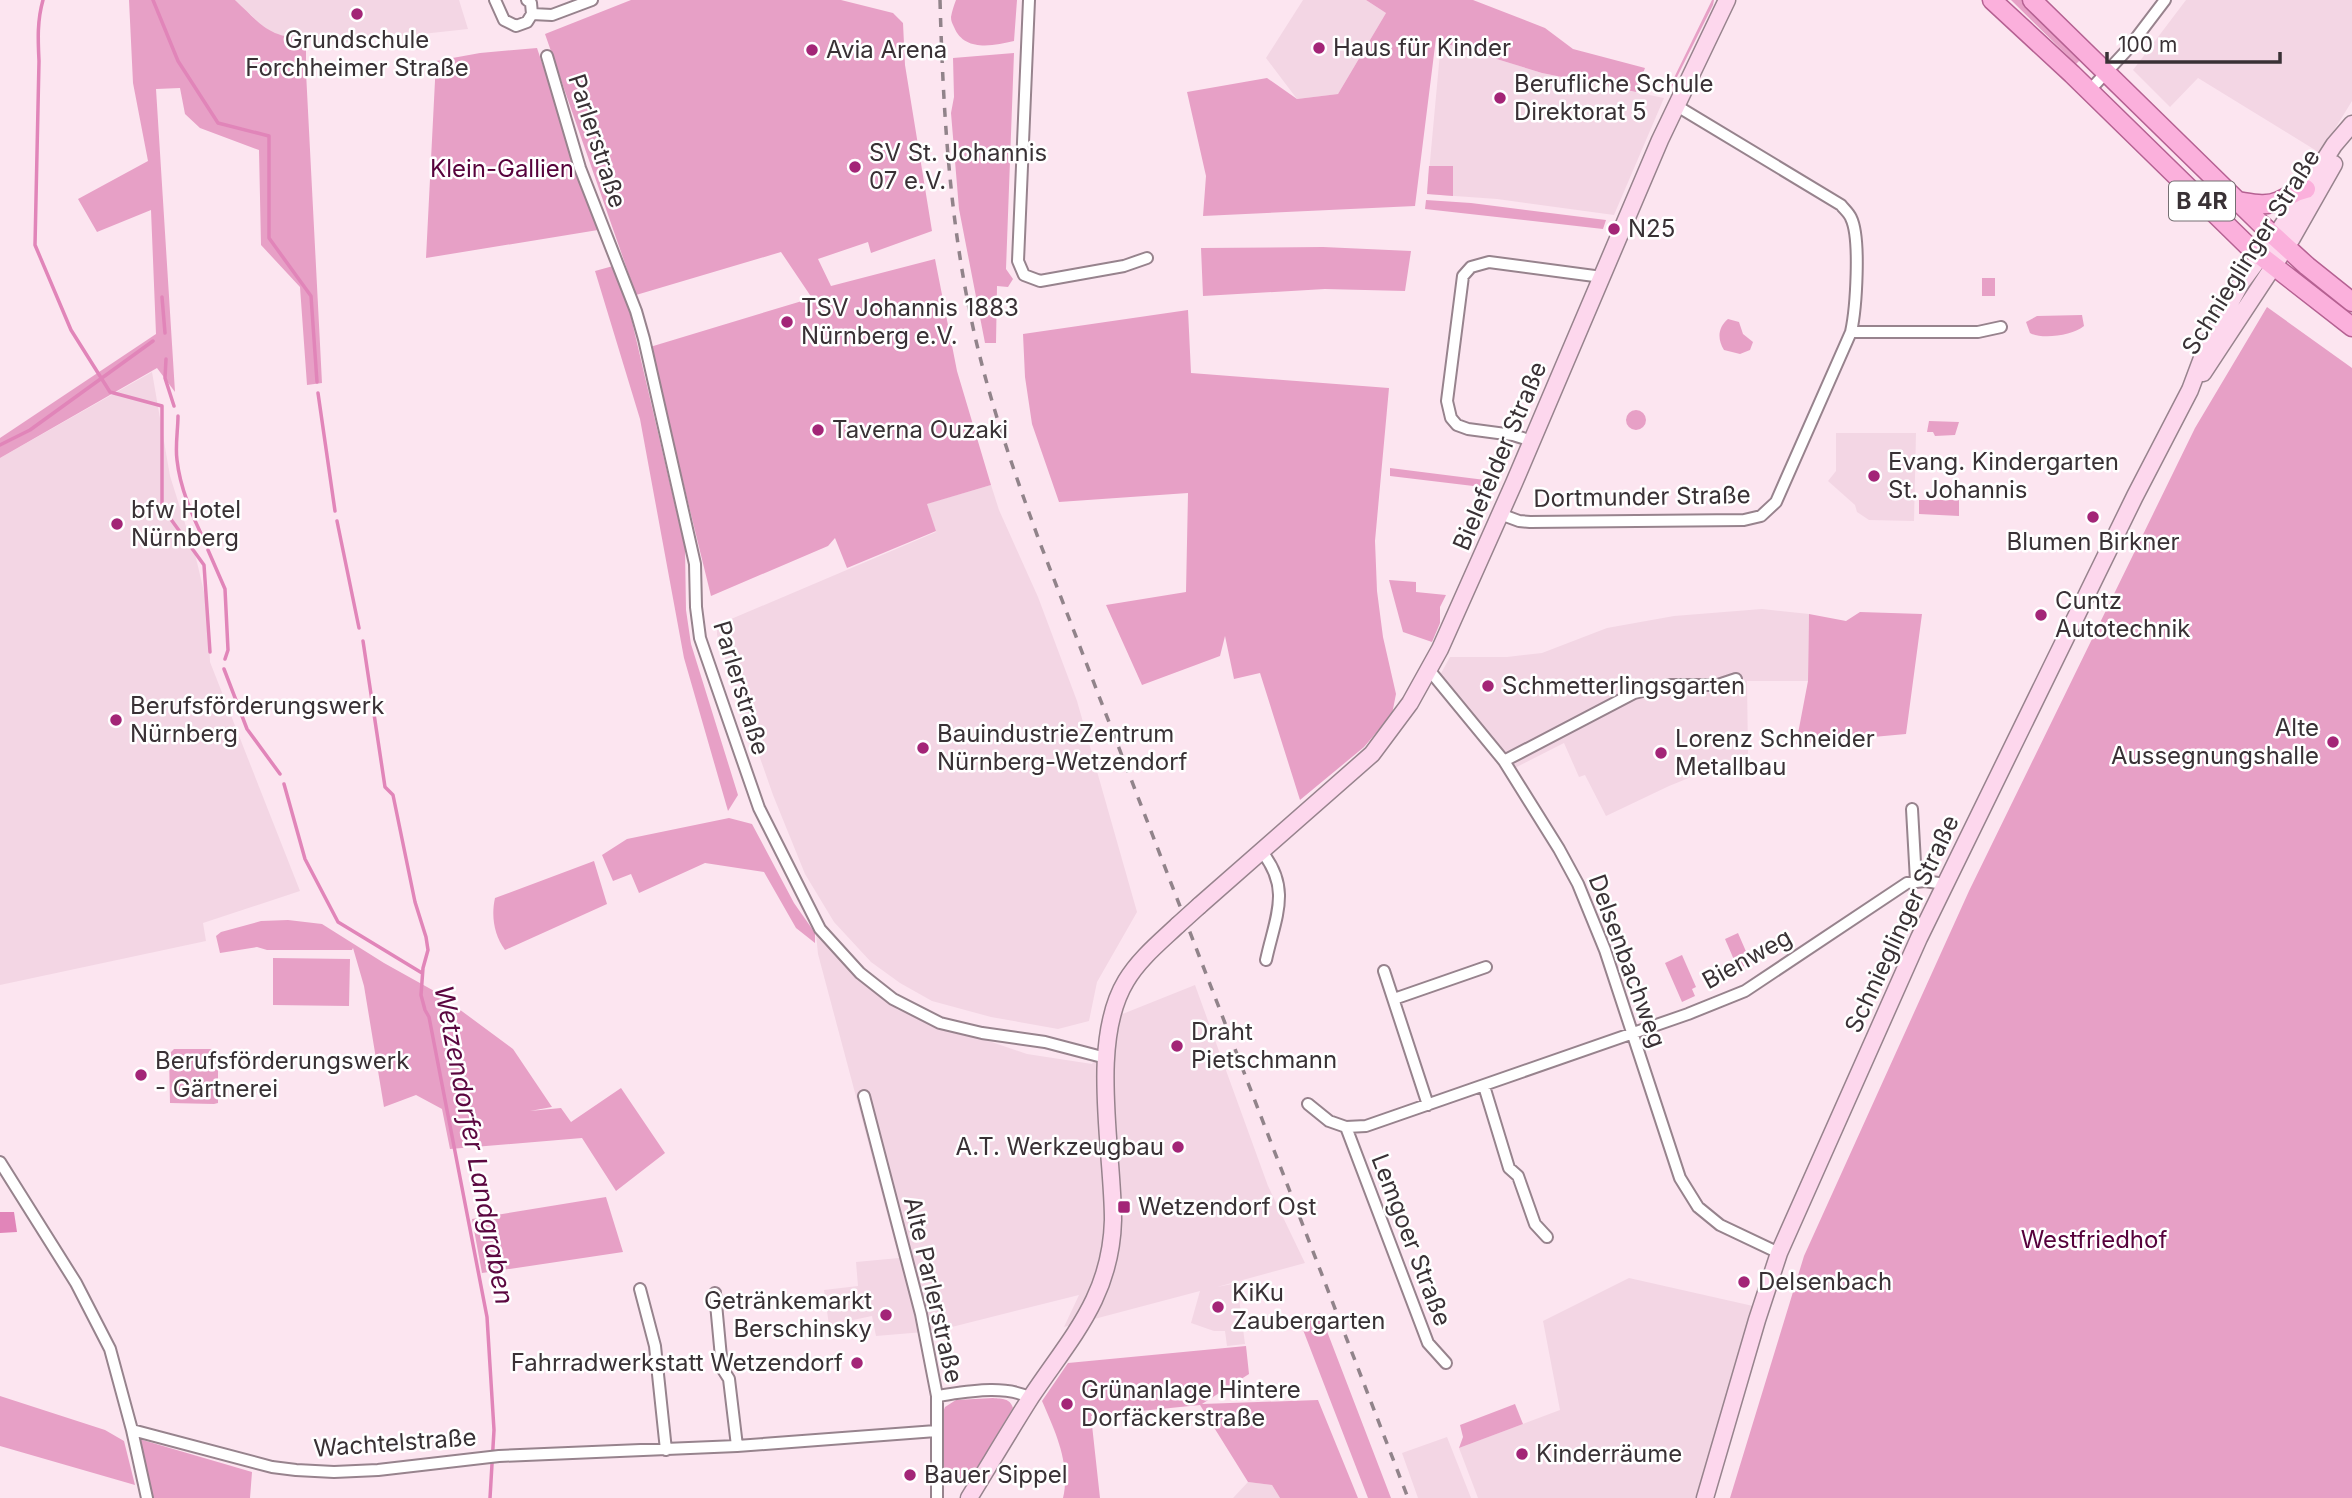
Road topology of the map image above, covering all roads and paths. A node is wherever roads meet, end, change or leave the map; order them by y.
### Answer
1 (495, 0) edge
2 (527, 0) edge
3 (592, 0) edge
4 (1029, 0) edge
5 (1727, 0) edge
6 (1992, 0) edge
7 (2032, 0) edge
8 (2165, 0) edge
9 (532, 14) junction
10 (547, 56) dead end
11 (2106, 74) junction
12 (2090, 91) junction
13 (1677, 106) junction
14 (2348, 130) edge
15 (2306, 189) junction
16 (2237, 201) junction
17 (2281, 242) junction
18 (1147, 258) dead end
19 (2267, 262) junction
20 (1602, 277) junction
21 (2352, 302) edge
22 (2001, 327) dead end
23 (2352, 327) edge
24 (1851, 332) junction
25 (1532, 441) junction
26 (1500, 514) junction
27 (1430, 671) junction
28 (1736, 679) dead end
29 (1504, 761) junction
30 (1912, 809) dead end
31 (1262, 852) junction
32 (1916, 880) junction
33 (1944, 884) junction
34 (1266, 960) dead end
35 (1486, 967) dead end
36 (1384, 971) dead end
37 (1394, 999) junction
38 (1633, 1033) junction
39 (1106, 1058) junction
40 (1484, 1087) junction
41 (864, 1096) dead end
42 (1308, 1104) dead end
43 (1428, 1105) junction
44 (1346, 1128) junction
45 (0, 1162) edge
46 (1547, 1237) dead end
47 (1779, 1254) junction
48 (640, 1289) dead end
49 (715, 1293) dead end
50 (1446, 1363) dead end
51 (937, 1396) junction
52 (1031, 1398) junction
53 (132, 1430) junction
54 (936, 1431) junction
55 (737, 1447) junction
56 (666, 1450) junction
57 (147, 1498) edge
58 (937, 1498) edge
59 (969, 1498) edge
60 (1705, 1498) edge

1 - 9 street
2 - 9 street
3 - 9 street
4 - 18 street
5 - 13 street, Bielefelder Straße
6 - 12 main road, B 4R
7 - 11 main road, B 4R
8 - 11 street
10 - 39 street, Parlerstraße
11 - 12 street
11 - 16 main road, B 4R
12 - 19 main road, B 4R
13 - 20 street, Bielefelder Straße
13 - 24 street, Dortmunder Straße
14 - 15 street, Schnieglinger Straße
14 - 17 street, Schnieglinger Straße
15 - 16 main road
15 - 17 street, Schnieglinger Straße
16 - 17 main road, B 4R
17 - 19 street, Schnieglinger Straße
17 - 21 main road, B 4R
19 - 23 main road, B 4R
19 - 33 street, Schnieglinger Straße
20 - 25 street, Bielefelder Straße
20 - 25 street
22 - 24 street
24 - 26 street, Dortmunder Straße
25 - 26 street, Bielefelder Straße
26 - 27 street, Bielefelder Straße
27 - 29 street, Delsenbachweg
27 - 31 street, Bielefelder Straße
28 - 29 street
29 - 38 street, Delsenbachweg
30 - 32 street
31 - 34 street
31 - 39 street, Bielefelder Straße, bridge
32 - 33 street
32 - 38 street, Bienweg
33 - 47 street, Schnieglinger Straße
35 - 37 street
36 - 37 street
37 - 43 street
38 - 40 street, Bienweg
38 - 47 street, Delsenbachweg
39 - 52 street, Bielefelder Straße
40 - 43 street, Bienweg
40 - 46 street
41 - 51 street, Alte Parlerstraße
42 - 44 street
43 - 44 street, Bienweg
44 - 50 street, Lemgoer Straße
45 - 53 street
47 - 60 street, Schnieglinger Straße
48 - 56 street
49 - 55 street
51 - 52 street
51 - 54 street, Alte Parlerstraße
52 - 59 street, Bielefelder Straße
53 - 56 street, Wachtelstraße
53 - 57 street
54 - 55 street, Wachtelstraße
54 - 58 street, Alte Parlerstraße
55 - 56 street, Wachtelstraße

